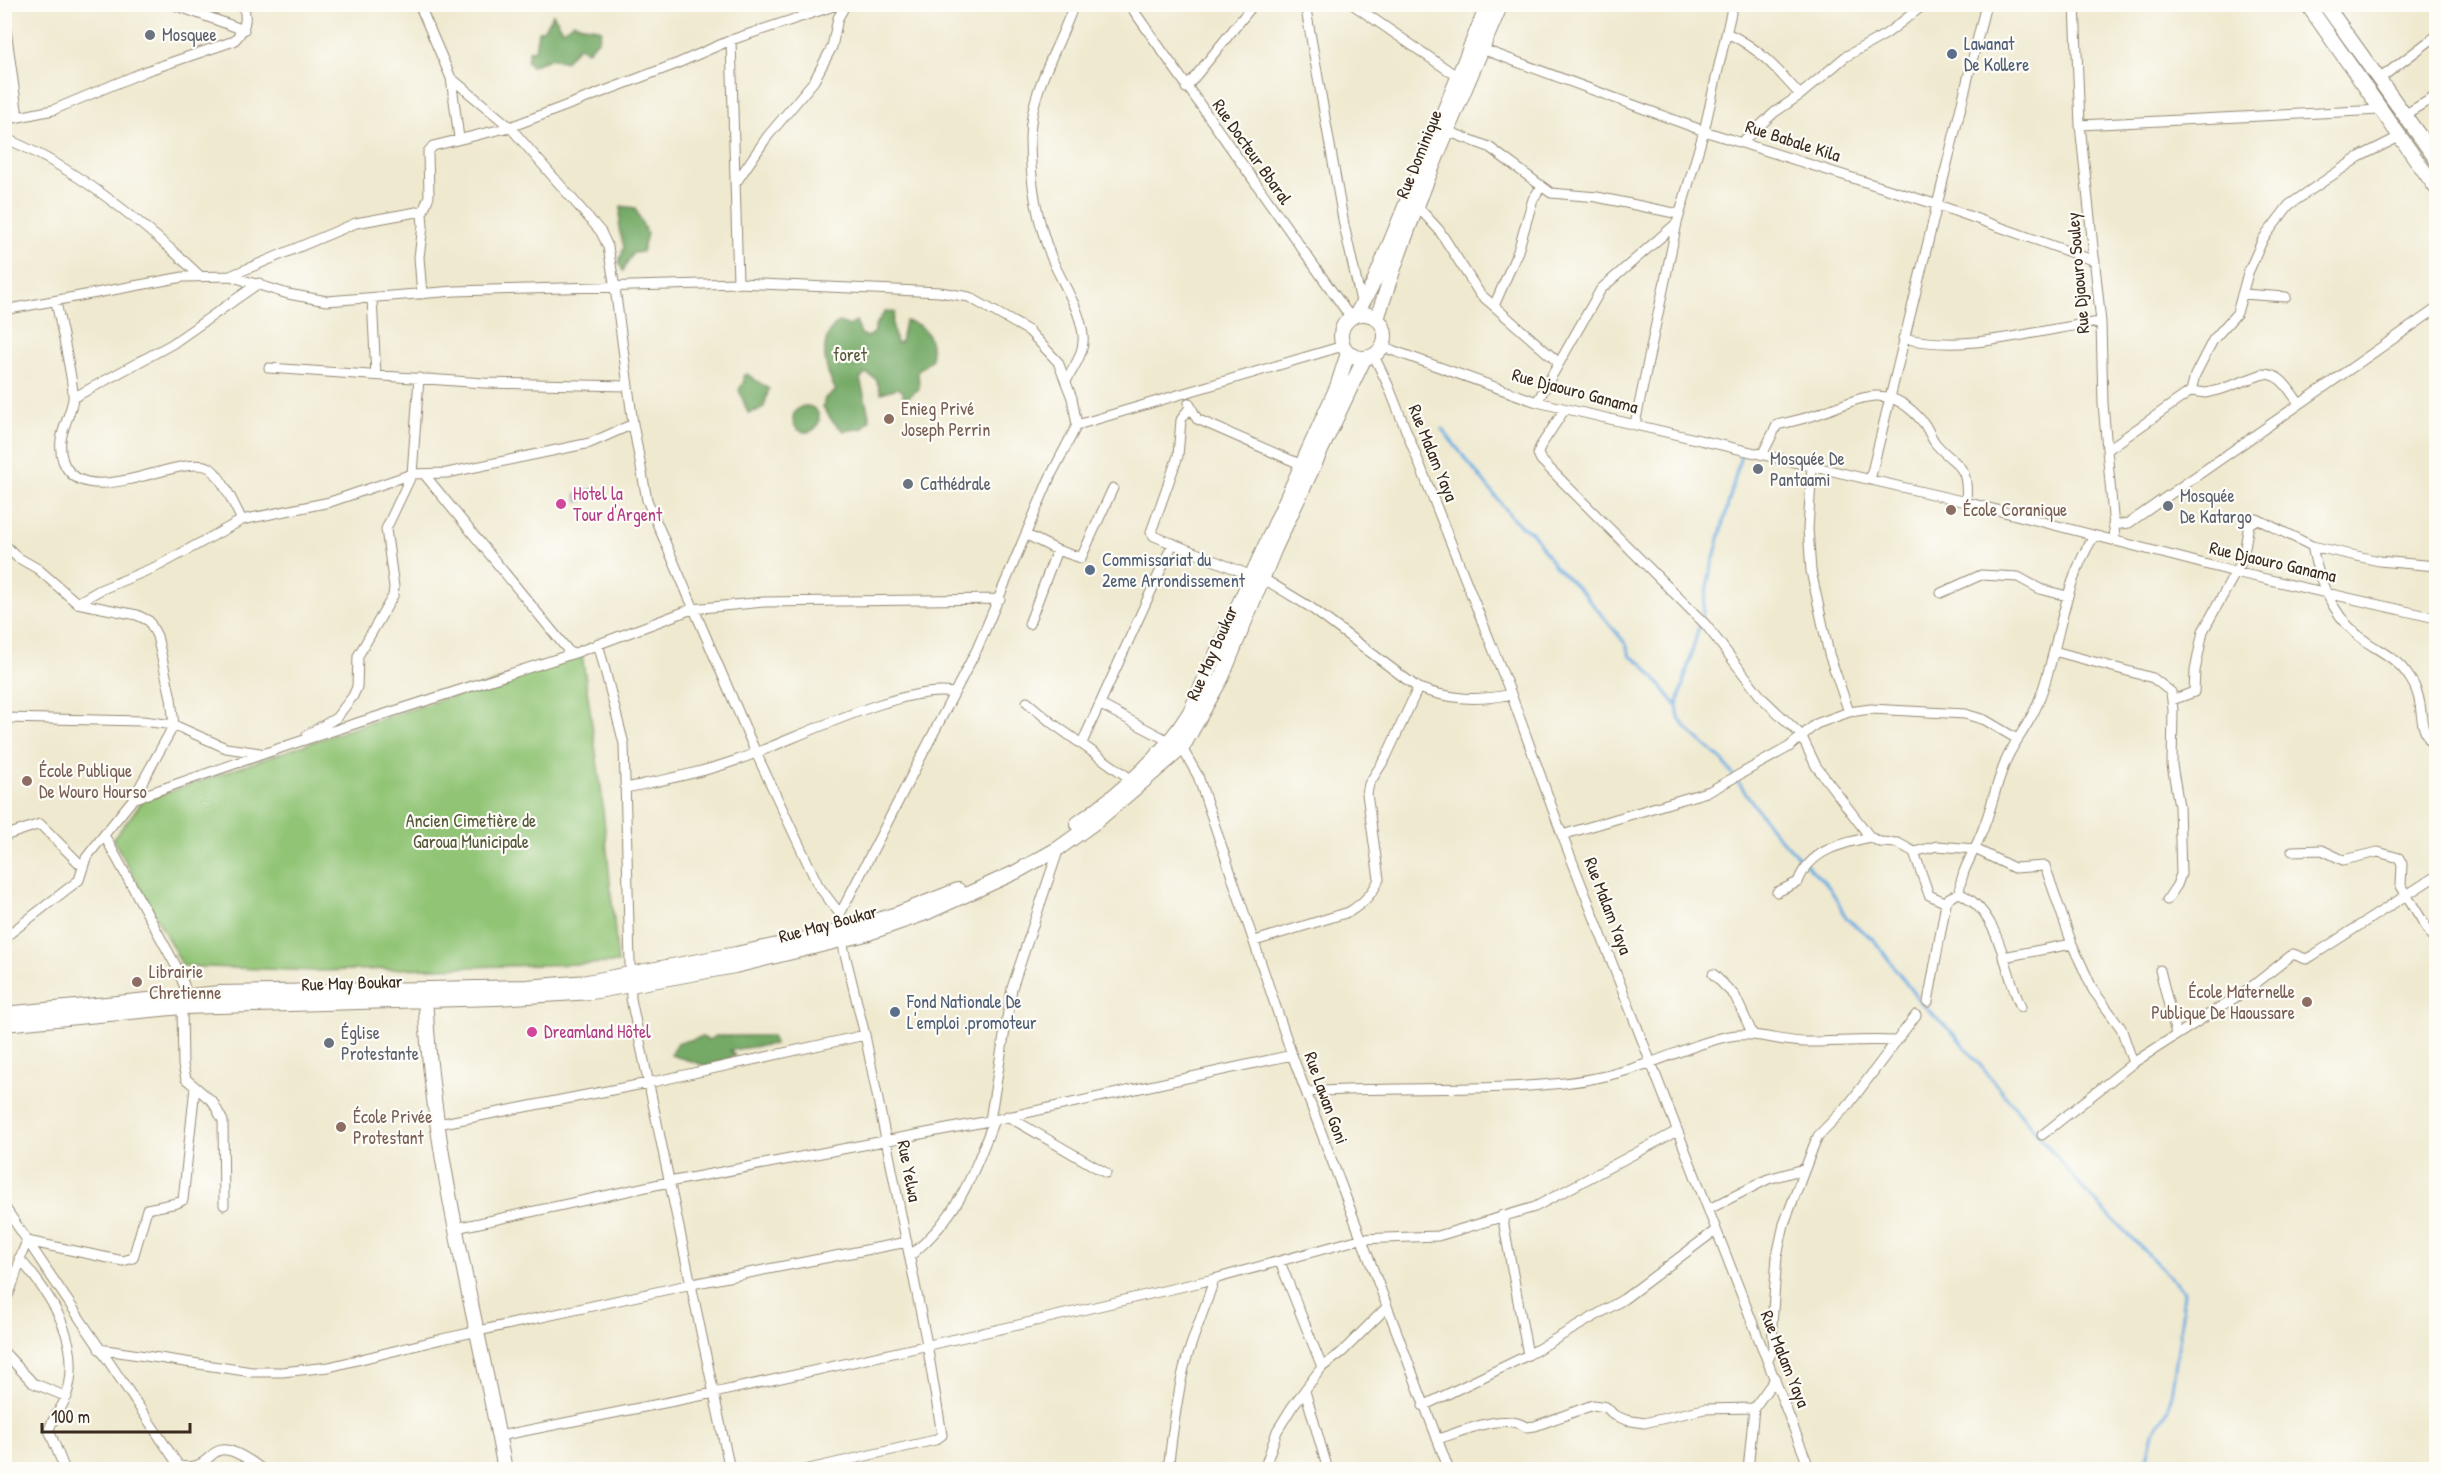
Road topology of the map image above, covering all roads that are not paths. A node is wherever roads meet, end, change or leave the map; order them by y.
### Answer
1 (172, 4) edge
2 (243, 4) edge
3 (419, 4) edge
4 (840, 4) edge
5 (846, 4) edge
6 (1074, 4) edge
7 (1129, 4) edge
8 (1254, 4) edge
9 (1305, 4) edge
10 (1352, 4) edge
11 (1488, 4) edge
12 (1501, 4) edge
13 (1733, 4) edge
14 (1924, 4) edge
15 (1986, 4) edge
16 (2075, 4) edge
17 (2317, 6) edge
18 (4, 15) edge
19 (244, 30) junction
20 (1727, 33) junction
21 (2436, 36) edge
22 (731, 40) junction
23 (1476, 53) junction
24 (1458, 77) junction
25 (451, 78) junction
26 (2379, 80) junction
27 (1186, 88) junction
28 (1800, 95) junction
29 (2436, 96) edge
30 (2381, 110) junction
31 (2404, 115) junction
32 (18, 117) junction
33 (4, 120) edge
34 (2080, 126) junction
35 (510, 127) junction
36 (1447, 131) junction
37 (1704, 131) junction
38 (2399, 137) junction
39 (4, 138) edge
40 (459, 138) junction
41 (1742, 142) junction
42 (2436, 159) edge
43 (735, 184) junction
44 (1541, 186) junction
45 (2436, 188) edge
46 (1938, 205) junction
47 (1417, 206) junction
48 (422, 211) junction
49 (1678, 219) junction
50 (2095, 261) junction
51 (199, 275) junction
52 (230, 276) junction
53 (259, 283) junction
54 (738, 283) junction
55 (615, 288) junction
56 (422, 294) junction
57 (2242, 294) junction
58 (2286, 297) dead end
59 (372, 299) junction
60 (56, 301) junction
61 (1494, 306) junction
62 (2436, 309) edge
63 (4, 310) edge
64 (1356, 313) junction
65 (1377, 319) junction
66 (2101, 322) junction
67 (1904, 338) junction
68 (1346, 350) junction
69 (1373, 354) junction
70 (1559, 363) junction
71 (269, 368) dead end
72 (376, 375) junction
73 (419, 378) junction
74 (1066, 381) junction
75 (627, 386) junction
76 (2191, 391) junction
77 (1187, 392) junction
78 (1889, 396) junction
79 (73, 398) junction
80 (1537, 402) junction
81 (2299, 403) junction
82 (1190, 407) junction
83 (1565, 409) junction
84 (633, 424) junction
85 (1635, 424) junction
86 (1077, 425) junction
87 (2107, 450) junction
88 (1759, 452) junction
89 (1302, 465) junction
90 (1812, 466) junction
91 (412, 474) junction
92 (424, 474) junction
93 (1870, 480) junction
94 (1113, 488) dead end
95 (1966, 502) junction
96 (242, 520) junction
97 (2113, 525) junction
98 (1027, 535) junction
99 (2094, 536) junction
100 (2115, 539) junction
101 (1173, 543) junction
102 (4, 544) edge
103 (2312, 546) junction
104 (1057, 550) junction
105 (2436, 566) edge
106 (2235, 572) junction
107 (1258, 577) junction
108 (2325, 591) junction
109 (1941, 593) dead end
110 (2067, 596) junction
111 (1000, 599) junction
112 (76, 603) junction
113 (692, 609) junction
114 (2436, 618) edge
115 (1029, 624) dead end
116 (598, 643) junction
117 (2054, 651) junction
118 (571, 654) junction
119 (1418, 688) junction
120 (953, 693) junction
121 (1511, 694) junction
122 (2172, 700) junction
123 (1027, 702) dead end
124 (1101, 705) junction
125 (1849, 712) junction
126 (4, 718) edge
127 (174, 725) junction
128 (1801, 735) junction
129 (2017, 739) junction
130 (294, 743) junction
131 (1082, 743) junction
132 (1177, 744) junction
133 (2436, 748) edge
134 (264, 753) junction
135 (756, 753) junction
136 (1132, 780) junction
137 (626, 788) junction
138 (133, 799) junction
139 (104, 835) junction
140 (1562, 835) junction
141 (4, 836) edge
142 (1870, 837) junction
143 (1059, 849) junction
144 (1975, 849) junction
145 (2292, 851) dead end
146 (1914, 852) junction
147 (82, 866) junction
148 (2436, 876) edge
149 (1777, 892) dead end
150 (1959, 893) junction
151 (2406, 896) junction
152 (2167, 900) dead end
153 (1946, 903) junction
154 (840, 914) junction
155 (842, 935) junction
156 (4, 938) edge
157 (1255, 941) junction
158 (2436, 943) edge
159 (2072, 944) junction
160 (2003, 957) junction
161 (2160, 970) dead end
162 (1713, 974) dead end
163 (629, 980) junction
164 (426, 993) junction
165 (184, 1002) junction
166 (1928, 1002) dead end
167 (2021, 1007) dead end
168 (4, 1014) edge
169 (1916, 1016) dead end
170 (4, 1024) edge
171 (2176, 1034) junction
172 (866, 1035) junction
173 (1753, 1035) junction
174 (1896, 1041) junction
175 (1292, 1055) junction
176 (1651, 1062) junction
177 (2133, 1064) junction
178 (648, 1083) junction
179 (195, 1086) junction
180 (1306, 1092) junction
181 (1007, 1116) junction
182 (992, 1120) junction
183 (438, 1124) junction
184 (1677, 1131) junction
185 (2042, 1135) dead end
186 (886, 1140) junction
187 (1804, 1169) junction
188 (1106, 1173) dead end
189 (669, 1182) junction
190 (224, 1205) dead end
191 (4, 1206) edge
192 (1709, 1209) junction
193 (1502, 1215) junction
194 (456, 1228) junction
195 (1716, 1230) junction
196 (1360, 1239) junction
197 (27, 1242) junction
198 (907, 1242) junction
199 (910, 1256) junction
200 (19, 1258) junction
201 (1280, 1262) junction
202 (1214, 1279) junction
203 (692, 1284) junction
204 (4, 1302) edge
205 (1386, 1308) junction
206 (478, 1331) junction
207 (927, 1344) junction
208 (99, 1349) junction
209 (4, 1352) edge
210 (1528, 1355) junction
211 (1768, 1360) junction
212 (1322, 1367) junction
213 (1775, 1379) junction
214 (1305, 1391) junction
215 (714, 1393) junction
216 (67, 1397) junction
217 (1423, 1406) junction
218 (1754, 1408) junction
219 (499, 1436) junction
220 (1437, 1439) junction
221 (175, 1468) edge
222 (203, 1469) edge
223 (65, 1470) edge
224 (263, 1470) edge
225 (505, 1470) edge
226 (730, 1470) edge
227 (805, 1470) edge
228 (1168, 1470) edge
229 (1264, 1470) edge
230 (1328, 1470) edge
231 (1449, 1470) edge
232 (1748, 1470) edge
233 (1810, 1470) edge

1 - 19 street
2 - 19 street
3 - 25 street
4 - 22 street
5 - 43 street
6 - 74 street
7 - 27 street, Rue Docteur Bbaral
8 - 27 street
9 - 64 street
10 - 24 street
11 - 23 main road, Rue Dominique
12 - 23 main road, Rue Dominique
13 - 20 street
14 - 28 street
15 - 46 street
16 - 34 street, Rue Djaouro Souley
17 - 26 main road
17 - 30 main road
18 - 32 street
19 - 32 street
20 - 28 street
20 - 37 street
21 - 26 street
22 - 35 street
22 - 43 street
23 - 24 main road, Rue Dominique
23 - 36 main road, Rue Dominique
23 - 37 street, Rue Babale Kila
24 - 64 main road, Rue Dominique
25 - 35 street
25 - 40 street
26 - 31 main road
27 - 64 street, Rue Docteur Bbaral
28 - 41 street
29 - 31 street
30 - 34 street
30 - 38 main road
31 - 42 main road
32 - 33 street
34 - 50 street, Rue Djaouro Souley
35 - 40 street
35 - 55 street
36 - 44 street
36 - 47 main road, Rue Dominique
37 - 41 street, Rue Babale Kila
37 - 49 street
38 - 45 main road
38 - 57 street
39 - 51 street
40 - 48 street
41 - 46 street, Rue Babale Kila
43 - 54 street
44 - 49 street
44 - 61 street
46 - 50 street, Rue Babale Kila
46 - 67 street
47 - 61 street
47 - 65 main road, Rue Dominique
48 - 52 street
48 - 56 street
49 - 70 street
49 - 85 street
50 - 66 street, Rue Djaouro Souley
51 - 52 street
51 - 60 street
52 - 53 street
53 - 59 street
53 - 79 street
54 - 55 street
54 - 74 street
55 - 56 street
55 - 75 street
56 - 59 street
57 - 58 street
57 - 76 street
59 - 72 street
60 - 63 street
60 - 79 street
61 - 70 street
62 - 81 street
64 - 65 main road
64 - 68 main road
65 - 69 main road
66 - 67 street
66 - 87 street, Rue Djaouro Souley
67 - 78 street
68 - 69 main road
68 - 77 street
68 - 89 main road, Rue May Boukar
69 - 80 street, Rue Djaouro Ganama
69 - 107 main road, Rue May Boukar
69 - 121 street, Rue Malam Yaya
70 - 80 street
71 - 72 street
72 - 73 street
73 - 75 street
73 - 91 street
74 - 86 street
75 - 84 street
76 - 81 street
76 - 87 street
77 - 82 street
77 - 86 street
78 - 88 street
78 - 93 street
78 - 95 street
79 - 96 street
80 - 83 street, Rue Djaouro Ganama
81 - 97 street
82 - 89 street
82 - 101 street
83 - 85 street, Rue Djaouro Ganama
83 - 128 street
84 - 92 street
84 - 113 street
85 - 88 street, Rue Djaouro Ganama
86 - 98 street
87 - 97 street, Rue Djaouro Souley
88 - 90 street, Rue Djaouro Ganama
89 - 107 main road, Rue May Boukar
90 - 93 street, Rue Djaouro Ganama
90 - 125 street
91 - 92 street
91 - 96 street
91 - 130 street
92 - 118 street
93 - 95 street, Rue Djaouro Ganama
94 - 104 street
95 - 99 street, Rue Djaouro Ganama
96 - 112 street
97 - 100 street, Rue Djaouro Souley
98 - 104 street
98 - 111 street
99 - 100 street, Rue Djaouro Ganama
99 - 110 street
100 - 106 street, Rue Djaouro Ganama
101 - 107 street
101 - 124 street
102 - 112 street
103 - 105 street
103 - 106 street
103 - 108 street
104 - 115 street
106 - 108 street, Rue Djaouro Ganama
106 - 122 street
107 - 119 street
107 - 132 main road, Rue May Boukar
108 - 114 street, Rue Djaouro Ganama
108 - 133 street
109 - 110 street
110 - 117 street
111 - 113 street
111 - 120 street
112 - 127 street
113 - 116 street
113 - 135 street
116 - 118 street
116 - 137 street
117 - 122 street
117 - 129 street
118 - 130 street
119 - 121 street
119 - 157 street
120 - 135 street
120 - 154 street
121 - 140 street, Rue Malam Yaya
122 - 152 street
123 - 131 street
124 - 131 street
124 - 132 street
125 - 128 street
125 - 129 street
126 - 127 street
127 - 134 street
127 - 138 street
128 - 140 street
128 - 142 street
129 - 144 street
130 - 134 street
131 - 136 street
132 - 136 main road, Rue May Boukar
132 - 143 main road, Rue May Boukar
132 - 157 street, Rue Lawan Goni
134 - 138 street
135 - 137 street
135 - 154 street
136 - 155 main road, Rue May Boukar
137 - 163 street
138 - 139 street
139 - 147 street
139 - 165 street
140 - 176 street, Rue Malam Yaya
141 - 147 street
142 - 146 street
142 - 149 street
143 - 155 main road, Rue May Boukar
143 - 182 street
144 - 146 street
144 - 150 street
144 - 159 street
145 - 151 street
146 - 153 street
147 - 156 street
148 - 151 street
150 - 153 street
150 - 160 street
151 - 158 street
151 - 171 street
153 - 166 street
154 - 155 street, Rue Yelwa
155 - 163 main road, Rue May Boukar
155 - 172 street, Rue Yelwa
157 - 175 street, Rue Lawan Goni
159 - 160 street
159 - 177 street
160 - 167 street
161 - 171 street
162 - 173 street
163 - 164 main road, Rue May Boukar
163 - 178 street
164 - 165 main road, Rue May Boukar
164 - 183 main road
165 - 168 main road, Rue May Boukar
165 - 170 main road, Rue May Boukar
165 - 179 street
169 - 174 street
171 - 177 street
172 - 178 street
172 - 186 street, Rue Yelwa
173 - 174 street
173 - 176 street
174 - 187 street
175 - 180 street, Rue Lawan Goni
175 - 181 street
176 - 180 street
176 - 184 street, Rue Malam Yaya
177 - 185 street
178 - 183 street
178 - 189 street
179 - 190 street
179 - 197 street
180 - 196 street, Rue Lawan Goni
181 - 182 street
181 - 188 street
182 - 186 street
182 - 199 street
183 - 194 main road
184 - 192 street, Rue Malam Yaya
184 - 193 street
186 - 189 street
186 - 198 street, Rue Yelwa
187 - 192 street
187 - 211 street
189 - 194 street
189 - 203 street
191 - 197 street
192 - 195 street, Rue Malam Yaya
193 - 196 street
193 - 210 street
194 - 206 main road
195 - 210 street
195 - 211 street, Rue Malam Yaya
196 - 201 street
196 - 205 street, Rue Lawan Goni
197 - 200 street
197 - 208 street
198 - 199 street, Rue Yelwa
198 - 203 street
199 - 207 street, Rue Yelwa
200 - 204 street
200 - 216 street
201 - 202 street
201 - 212 street
202 - 207 street
202 - 228 street
203 - 206 street
203 - 215 street
205 - 212 street
205 - 217 street, Rue Lawan Goni
206 - 208 street
206 - 219 main road
207 - 215 street
207 - 227 street, Rue Yelwa
208 - 221 street
209 - 216 street
210 - 217 street
211 - 213 street, Rue Malam Yaya
212 - 214 street
213 - 218 street
213 - 233 street, Rue Malam Yaya
214 - 229 street
214 - 230 street
215 - 219 street
215 - 226 street
216 - 223 street
217 - 220 street, Rue Lawan Goni
218 - 220 street
218 - 232 street
219 - 225 main road
220 - 231 street, Rue Lawan Goni
221 - 222 street
222 - 224 street

